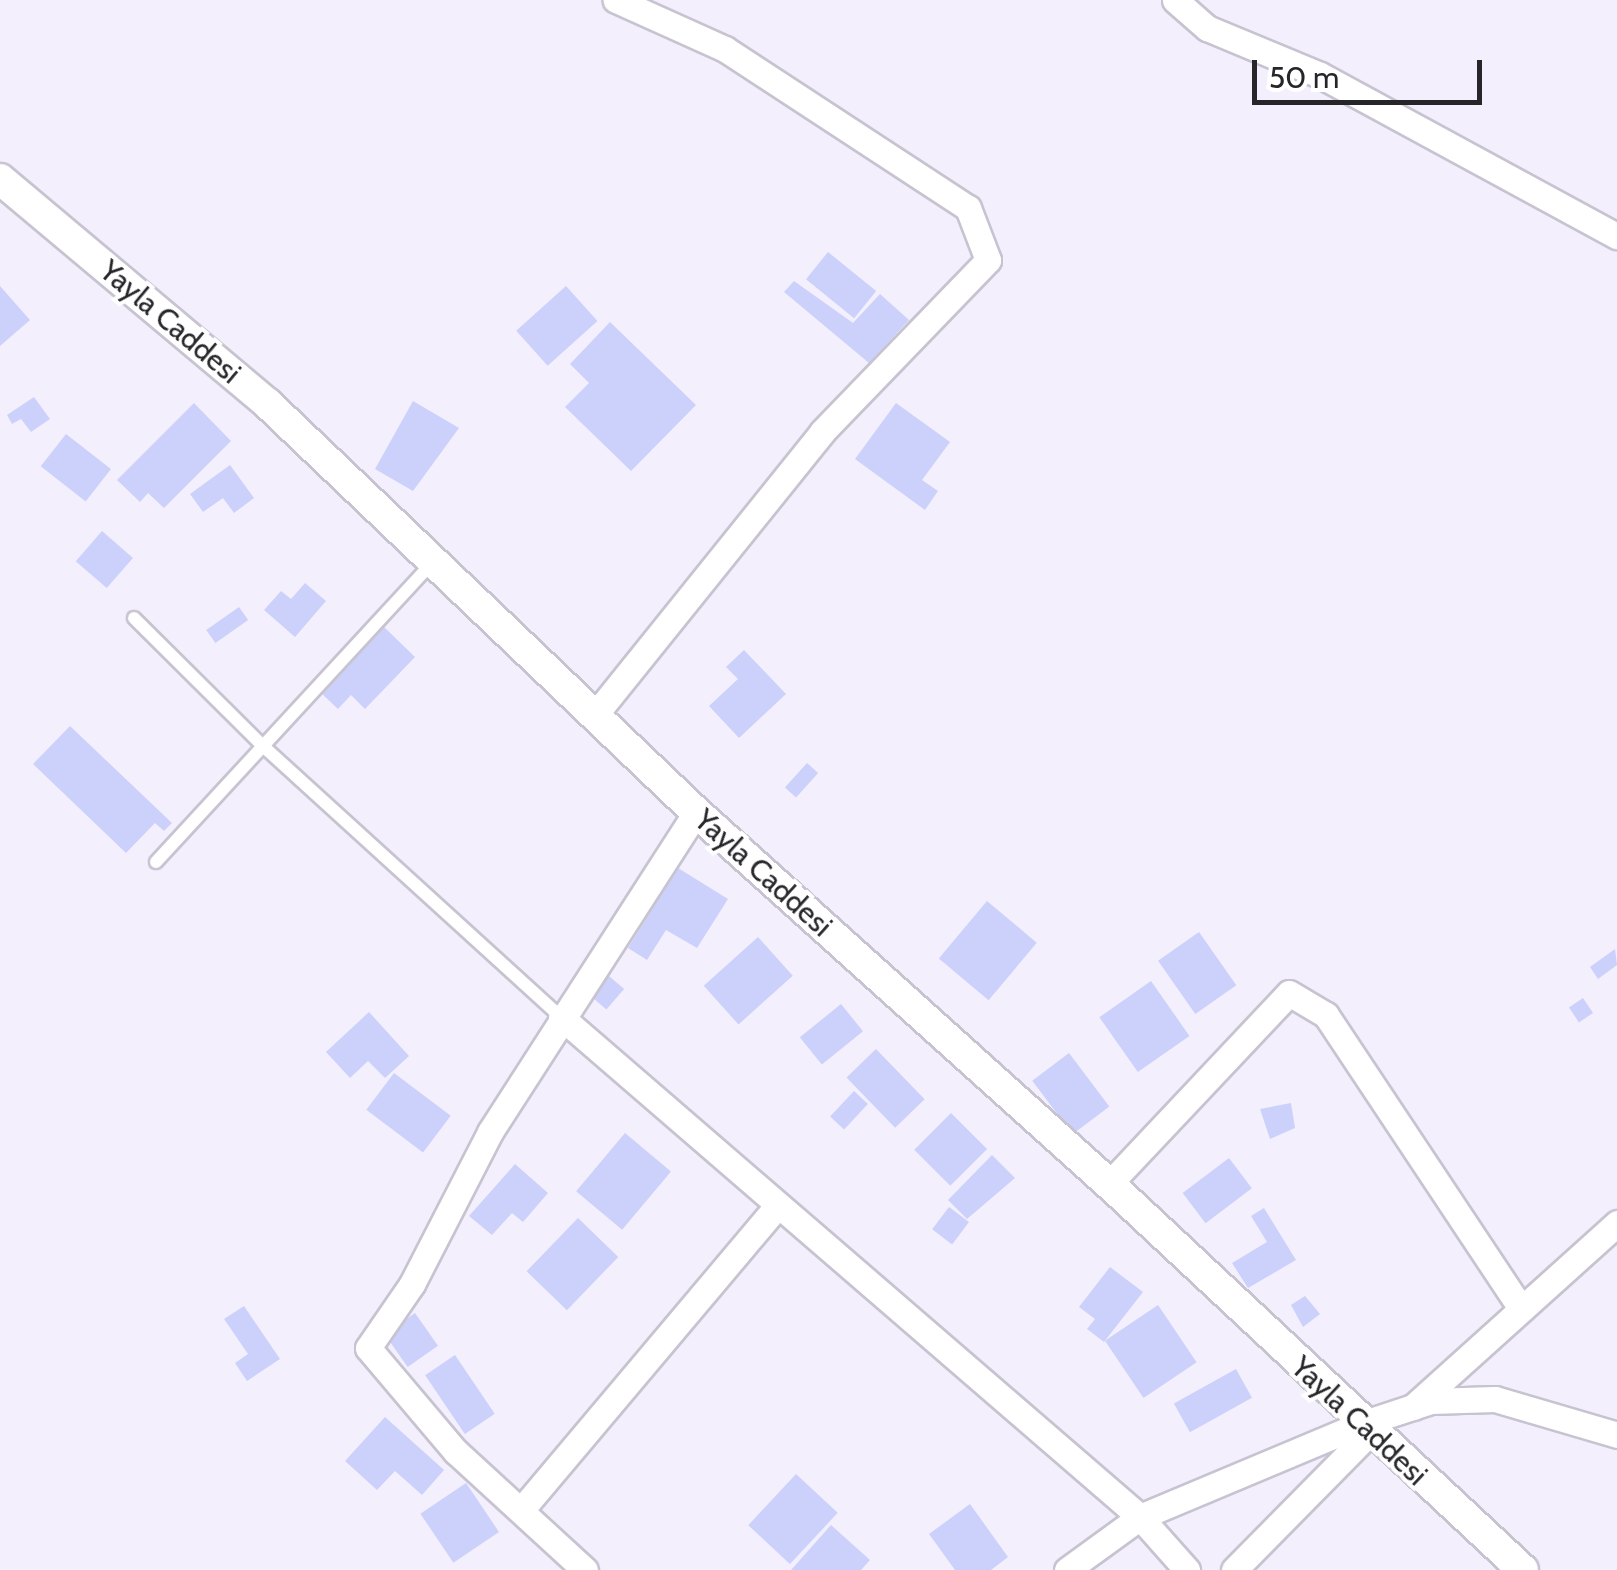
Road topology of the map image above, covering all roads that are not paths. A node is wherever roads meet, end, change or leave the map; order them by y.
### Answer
1 (616, 0) edge
2 (1174, 0) edge
3 (0, 179) edge
4 (1617, 236) edge
5 (433, 562) junction
6 (134, 618) dead end
7 (594, 716) junction
8 (263, 746) junction
9 (696, 812) junction
10 (156, 862) dead end
11 (561, 1017) junction
12 (1109, 1184) junction
13 (778, 1205) junction
14 (1617, 1223) edge
15 (1522, 1309) junction
16 (1413, 1407) junction
17 (1365, 1428) junction
18 (1617, 1434) edge
19 (522, 1509) junction
20 (1140, 1517) junction
21 (584, 1570) edge
22 (1066, 1570) edge
23 (1187, 1570) edge
24 (1234, 1570) edge
25 (1523, 1570) edge

1 - 7 street
2 - 4 street
3 - 5 street, Yayla Caddesi
5 - 7 street, Yayla Caddesi
5 - 8 lane
6 - 8 lane
7 - 9 street, Yayla Caddesi
8 - 10 lane
8 - 11 lane
9 - 11 street
9 - 12 street, Yayla Caddesi
11 - 13 street
11 - 19 street
12 - 15 street
12 - 17 street, Yayla Caddesi
13 - 19 street
13 - 20 street
14 - 15 street
15 - 16 street
16 - 17 street
16 - 18 street
17 - 20 street
17 - 24 street
17 - 25 street, Yayla Caddesi
19 - 21 street
20 - 22 street
20 - 23 street

